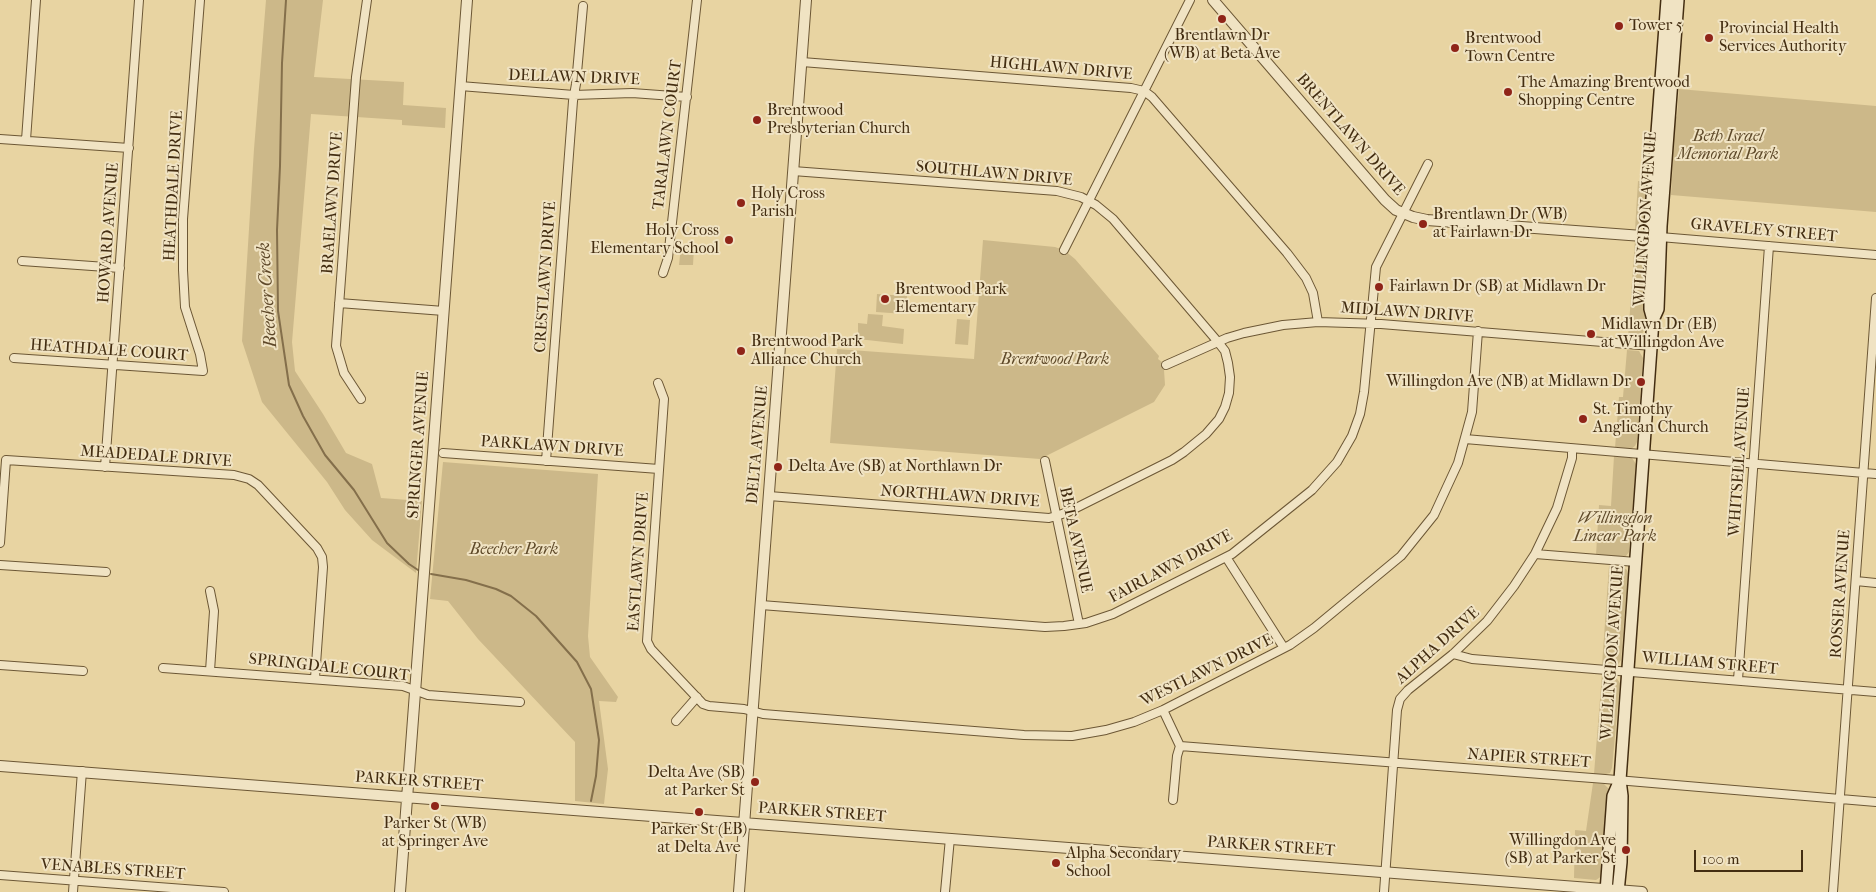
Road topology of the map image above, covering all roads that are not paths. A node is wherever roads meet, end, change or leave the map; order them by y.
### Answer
1 (36, 0) edge
2 (139, 0) edge
3 (200, 0) edge
4 (367, 0) edge
5 (467, 0) edge
6 (697, 0) edge
7 (806, 0) edge
8 (1190, 0) edge
9 (1213, 0) edge
10 (1666, 0) edge
11 (1678, 0) edge
12 (583, 6) dead end
13 (802, 62) junction
14 (460, 86) junction
15 (1144, 91) junction
16 (574, 95) junction
17 (687, 97) junction
18 (0, 138) edge
19 (26, 140) junction
20 (129, 148) junction
21 (1428, 164) dead end
22 (794, 171) junction
23 (1088, 201) junction
24 (1402, 212) junction
25 (1655, 237) junction
26 (1769, 246) junction
27 (1064, 250) dead end
28 (1876, 255) edge
29 (22, 262) dead end
30 (120, 268) junction
31 (664, 273) dead end
32 (1876, 298) edge
33 (339, 303) junction
34 (444, 311) junction
35 (1318, 322) junction
36 (1370, 324) junction
37 (1478, 331) junction
38 (1218, 342) junction
39 (1652, 346) junction
40 (14, 358) dead end
41 (113, 365) junction
42 (1166, 365) dead end
43 (203, 371) joint
44 (658, 383) dead end
45 (361, 399) dead end
46 (1466, 439) junction
47 (1572, 449) junction
48 (443, 453) dead end
49 (1644, 454) junction
50 (546, 461) junction
51 (1045, 461) dead end
52 (1753, 463) junction
53 (105, 467) junction
54 (660, 469) junction
55 (1864, 473) junction
56 (1876, 474) edge
57 (768, 496) junction
58 (1056, 516) junction
59 (0, 543) edge
60 (1535, 554) junction
61 (1226, 557) junction
62 (1636, 562) junction
63 (0, 565) edge
64 (106, 572) dead end
65 (1856, 581) junction
66 (1876, 583) edge
67 (210, 591) dead end
68 (760, 605) junction
69 (1078, 624) junction
70 (1284, 648) junction
71 (1453, 654) junction
72 (0, 665) edge
73 (164, 668) dead end
74 (83, 671) dead end
75 (210, 671) junction
76 (1628, 672) junction
77 (316, 678) junction
78 (1738, 680) junction
79 (415, 690) junction
80 (1848, 690) junction
81 (1876, 692) edge
82 (697, 697) junction
83 (520, 702) dead end
84 (1163, 710) junction
85 (752, 711) junction
86 (676, 721) dead end
87 (1180, 746) junction
88 (1393, 763) junction
89 (0, 766) edge
90 (82, 771) junction
91 (1620, 780) junction
92 (407, 796) junction
93 (1840, 799) junction
94 (1173, 800) dead end
95 (1876, 802) edge
96 (745, 822) junction
97 (950, 838) junction
98 (1386, 871) junction
99 (0, 875) edge
100 (74, 880) junction
101 (1612, 891) edge
102 (73, 892) edge
103 (224, 892) edge
104 (400, 892) edge
105 (740, 892) edge
106 (945, 892) edge
107 (1384, 892) edge
108 (1642, 892) edge
109 (1833, 892) edge

1 - 19 street
2 - 20 street, HOWARD AVENUE
3 - 43 street, HEATHDALE DRIVE
4 - 33 street, BRAELAWN DRIVE
5 - 14 street, SPRINGER AVENUE
6 - 17 street, TARALAWN COURT
7 - 13 street, DELTA AVENUE
8 - 15 street
9 - 24 street, BRENTLAWN DRIVE
10 - 25 main road, WILLINGDON AVENUE
11 - 25 main road, WILLINGDON AVENUE
12 - 16 street, CRESTLAWN DRIVE
13 - 15 street, HIGHLAWN DRIVE
13 - 22 street, DELTA AVENUE
14 - 16 street, DELLAWN DRIVE
14 - 34 street, SPRINGER AVENUE
15 - 23 street
15 - 35 street, HIGHLAWN DRIVE
16 - 17 street, DELLAWN DRIVE
16 - 50 street, CRESTLAWN DRIVE
17 - 31 street, TARALAWN COURT
18 - 19 street
19 - 20 street
20 - 30 street, HOWARD AVENUE
21 - 24 street, FAIRLAWN DRIVE
22 - 23 street, SOUTHLAWN DRIVE
22 - 57 street, DELTA AVENUE
23 - 27 street
23 - 38 street, SOUTHLAWN DRIVE
24 - 25 street, BRENTLAWN DRIVE
24 - 36 street, FAIRLAWN DRIVE
25 - 26 street, GRAVELEY STREET
25 - 39 main road, WILLINGDON AVENUE
26 - 28 street, GRAVELEY STREET
26 - 52 street, WHITSELL AVENUE
29 - 30 street
30 - 41 street, HOWARD AVENUE
32 - 55 street, ROSSER AVENUE
33 - 34 street
33 - 45 street, BRAELAWN DRIVE
34 - 79 street, SPRINGER AVENUE
35 - 36 street, MIDLAWN DRIVE
35 - 38 street, MIDLAWN DRIVE
36 - 37 street, MIDLAWN DRIVE
36 - 61 street, FAIRLAWN DRIVE
37 - 39 street, MIDLAWN DRIVE
37 - 46 street, WESTLAWN DRIVE
38 - 42 street, MIDLAWN DRIVE
38 - 58 street, NORTHLAWN DRIVE
39 - 49 main road, WILLINGDON AVENUE
40 - 41 street, HEATHDALE COURT
41 - 43 street, HEATHDALE COURT
41 - 53 street, HOWARD AVENUE
44 - 54 street, EASTLAWN DRIVE
46 - 47 street
46 - 70 street, WESTLAWN DRIVE
47 - 49 street
47 - 60 street, ALPHA DRIVE
48 - 50 street, PARKLAWN DRIVE
49 - 52 street
49 - 62 main road, WILLINGDON AVENUE
50 - 54 street, PARKLAWN DRIVE
51 - 58 street, BETA AVENUE
52 - 55 street
52 - 78 street, WHITSELL AVENUE
53 - 59 street, MEADEDALE DRIVE
53 - 77 street, MEADEDALE DRIVE
54 - 82 street, EASTLAWN DRIVE
55 - 56 street
55 - 65 street, ROSSER AVENUE
57 - 58 street, NORTHLAWN DRIVE
57 - 68 street, DELTA AVENUE
58 - 69 street, BETA AVENUE
60 - 62 street
60 - 71 street, ALPHA DRIVE
61 - 69 street, FAIRLAWN DRIVE
61 - 70 street
62 - 76 main road, WILLINGDON AVENUE
63 - 64 street
65 - 66 street
65 - 80 street, ROSSER AVENUE
67 - 75 street
68 - 69 street, FAIRLAWN DRIVE
68 - 85 street, DELTA AVENUE
70 - 84 street, WESTLAWN DRIVE
71 - 76 street, WILLIAM STREET
71 - 88 street, ALPHA DRIVE
72 - 74 street
73 - 75 street, SPRINGDALE COURT
75 - 77 street, SPRINGDALE COURT
76 - 78 street, WILLIAM STREET
76 - 91 main road, WILLINGDON AVENUE
77 - 79 street, SPRINGDALE COURT
78 - 80 street, WILLIAM STREET
79 - 83 street, SPRINGDALE COURT
79 - 92 street, SPRINGER AVENUE
80 - 81 street, WILLIAM STREET
80 - 93 street, ROSSER AVENUE
82 - 85 street, EASTLAWN DRIVE
82 - 86 street
84 - 85 street, WESTLAWN DRIVE
84 - 87 street
85 - 96 street, DELTA AVENUE
87 - 88 street, NAPIER STREET
87 - 94 street
88 - 91 street, NAPIER STREET
88 - 98 street, ALPHA DRIVE
89 - 90 street, PARKER STREET
90 - 92 street, PARKER STREET
90 - 100 street
91 - 93 street, NAPIER STREET
91 - 101 main road, WILLINGDON AVENUE
92 - 96 street, PARKER STREET
92 - 104 street, SPRINGER AVENUE
93 - 95 street, NAPIER STREET
93 - 109 street, ROSSER AVENUE
96 - 97 street, PARKER STREET
96 - 105 street, DELTA AVENUE
97 - 98 street, PARKER STREET
97 - 106 street
98 - 101 street, PARKER STREET
98 - 107 street, ALPHA DRIVE
99 - 100 street, VENABLES STREET
100 - 102 street
100 - 103 street, VENABLES STREET
101 - 108 street, PARKER STREET

